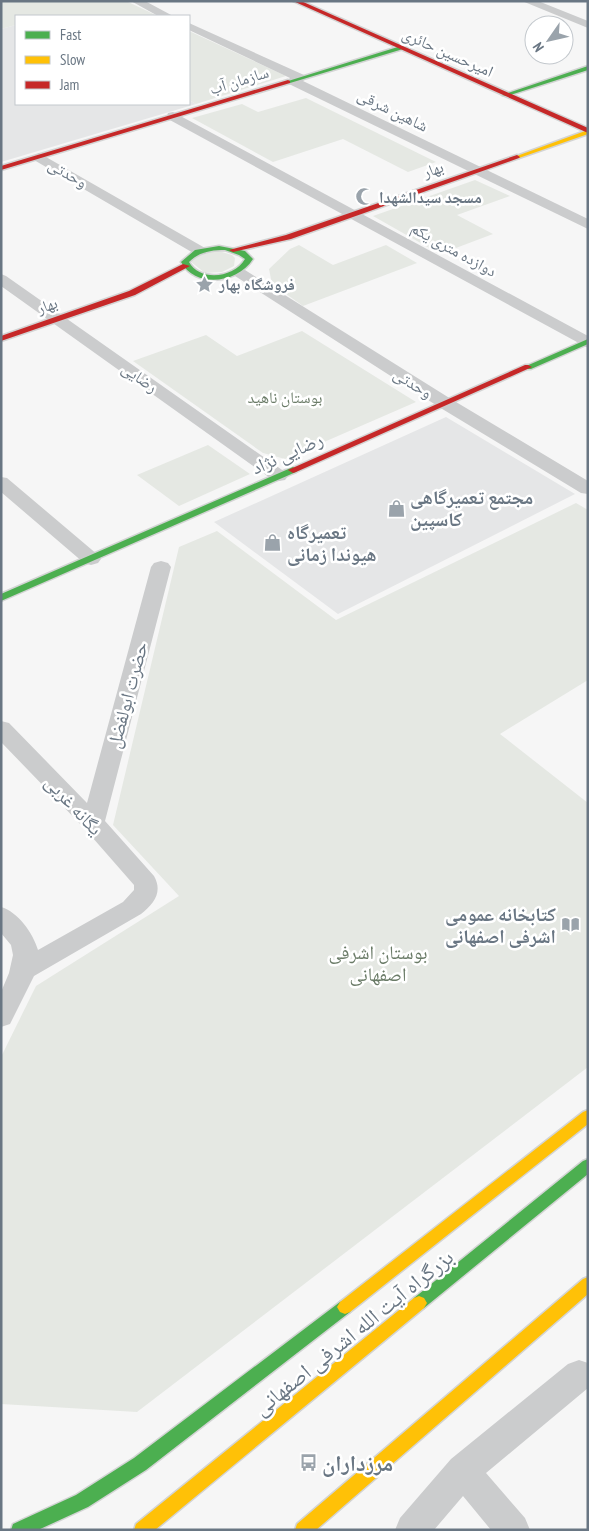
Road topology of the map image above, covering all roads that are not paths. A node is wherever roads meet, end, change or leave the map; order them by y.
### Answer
1 (136, 1) edge
2 (296, 1) edge
3 (527, 1) edge
4 (165, 15) edge
5 (190, 26) edge
6 (588, 26) edge
7 (401, 48) junction
8 (588, 68) edge
9 (297, 79) junction
10 (505, 95) junction
11 (174, 116) junction
12 (588, 132) edge
13 (39, 157) junction
14 (1, 168) edge
15 (477, 171) junction
16 (353, 214) junction
17 (588, 225) edge
18 (288, 237) junction
19 (233, 250) junction
20 (200, 251) junction
21 (249, 260) junction
22 (186, 266) junction
23 (240, 273) junction
24 (1, 278) edge
25 (214, 278) junction
26 (132, 293) junction
27 (58, 319) junction
28 (1, 339) edge
29 (587, 342) edge
30 (445, 403) junction
31 (279, 476) junction
32 (1, 482) edge
33 (588, 490) edge
34 (91, 559) junction
35 (160, 567) dead end
36 (1, 598) edge
37 (1, 728) edge
38 (92, 823) junction
39 (1, 916) edge
40 (23, 970) junction
41 (1, 1017) edge
42 (588, 1116) edge
43 (588, 1165) edge
44 (588, 1284) edge
45 (578, 1374) dead end
46 (392, 1454) junction
47 (463, 1471) junction
48 (355, 1500) dead end
49 (19, 1530) edge
50 (142, 1530) edge
51 (303, 1530) edge
52 (412, 1530) edge
53 (513, 1530) edge

1 - 4 street
2 - 7 main road, امیرحسین حائری
3 - 6 street
5 - 9 street, شاهین شرقی
7 - 9 main road, سازمان آب
7 - 10 main road, امیرحسین حائری
8 - 10 main road
9 - 11 main road, سازمان آب
9 - 15 street, شاهین شرقی
10 - 12 main road, امیرحسین حائری
11 - 13 main road, سازمان آب
11 - 16 street, دوازده متری یکم
12 - 15 main road, بهار
13 - 14 main road, سازمان آب
13 - 20 street, وحدتی
15 - 16 main road, بهار
15 - 17 street, شاهین شرقی
16 - 18 main road, بهار
16 - 29 street, دوازده متری یکم
18 - 19 main road
18 - 21 main road
19 - 20 main road
19 - 21 main road
20 - 22 main road
21 - 23 main road
22 - 25 main road
22 - 26 main road
23 - 25 main road
23 - 30 street, وحدتی
24 - 27 street, رضایی
25 - 26 main road
26 - 27 main road, بهار
27 - 28 main road, بهار
27 - 31 street, رضایی
29 - 30 main road, رضایی نژاد
30 - 31 main road, رضایی نژاد
30 - 33 street, وحدتی
31 - 34 main road, رضایی نژاد
32 - 34 street
34 - 36 main road, رضایی نژاد
35 - 38 street, حضرت ابولفضل
37 - 38 street, یگانه غربی
38 - 40 street, یگانه غربی
39 - 40 street
40 - 41 street
42 - 49 main road
43 - 50 main road, بزرگراه آیت الله اشرفی اصفهانی
44 - 46 main road
45 - 47 street
46 - 48 main road
46 - 51 main road
47 - 52 street
47 - 53 street

